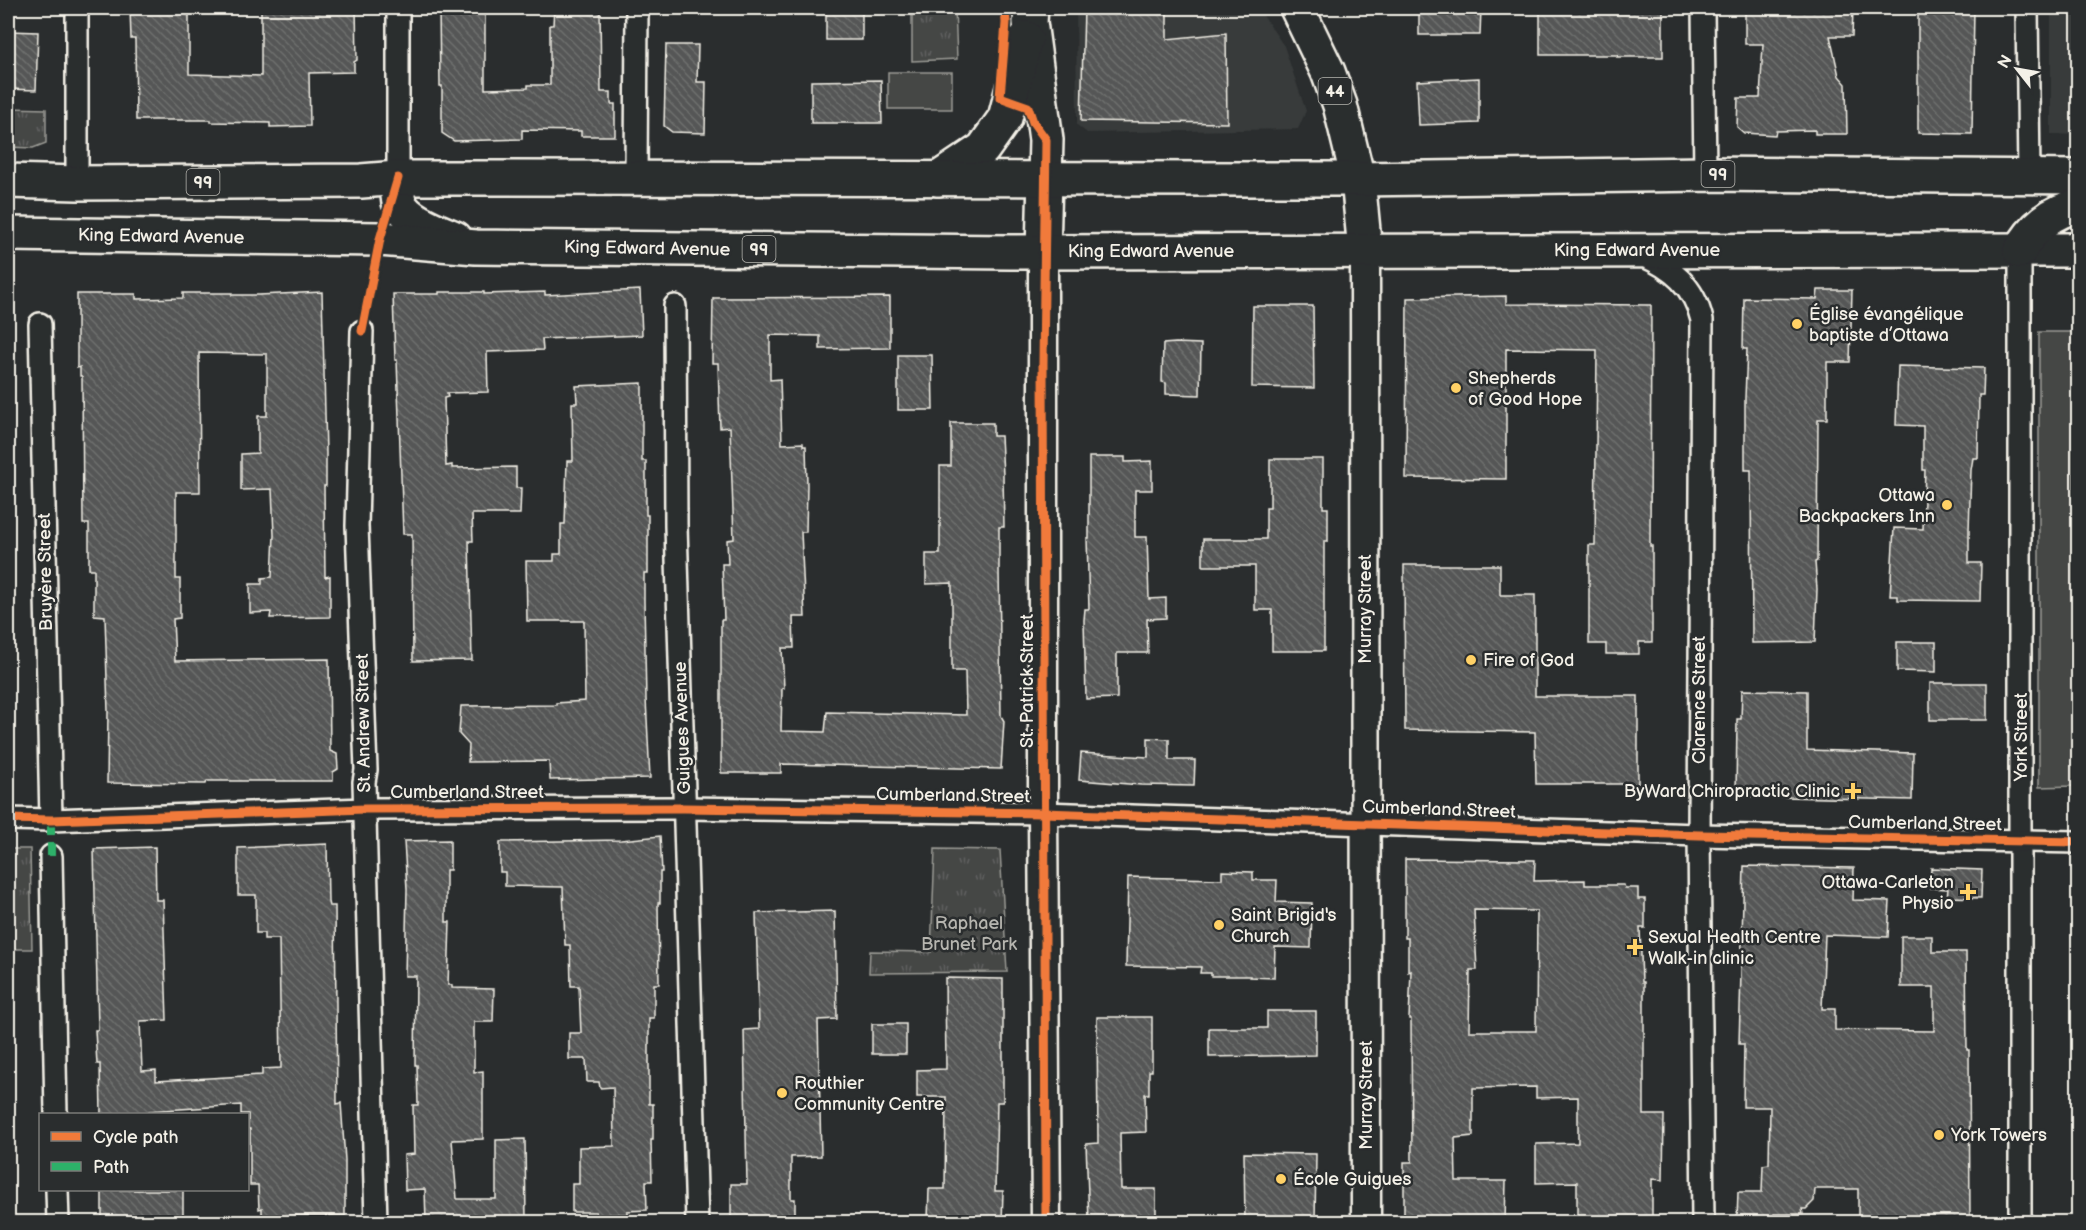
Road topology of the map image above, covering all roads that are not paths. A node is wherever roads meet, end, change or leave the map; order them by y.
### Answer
1 (77, 8) edge
2 (398, 8) edge
3 (637, 8) edge
4 (1297, 8) edge
5 (1703, 8) edge
6 (2027, 8) edge
7 (1030, 15) edge
8 (1705, 174) junction
9 (2029, 175) junction
10 (2079, 177) edge
11 (398, 178) junction
12 (636, 178) junction
13 (1045, 178) junction
14 (938, 179) junction
15 (1358, 179) junction
16 (8, 181) edge
17 (77, 183) junction
18 (2079, 206) edge
19 (8, 234) edge
20 (476, 247) junction
21 (1628, 249) junction
22 (1365, 250) junction
23 (2079, 250) edge
24 (2020, 251) junction
25 (1043, 252) junction
26 (675, 306) dead end
27 (40, 324) dead end
28 (362, 332) dead end
29 (684, 808) junction
30 (365, 809) junction
31 (1043, 813) junction
32 (8, 819) edge
33 (51, 820) junction
34 (1364, 823) junction
35 (1699, 835) junction
36 (2021, 841) junction
37 (2079, 842) edge
38 (51, 856) dead end
39 (56, 1113) edge
40 (57, 1191) edge
41 (58, 1222) edge
42 (376, 1222) edge
43 (697, 1222) edge
44 (1046, 1222) edge
45 (1366, 1222) edge
46 (1703, 1222) edge
47 (2020, 1222) edge

1 - 17 street
2 - 11 street
3 - 12 street
4 - 15 main road, Murray Street / 44
5 - 8 street
6 - 9 street
7 - 13 main road, St. Patrick Street
7 - 14 main road
8 - 9 main road, 99
8 - 15 main road, 99
9 - 10 main road, 99
11 - 12 main road, 99
11 - 17 main road, 99
11 - 20 main road
12 - 14 main road, 99
13 - 14 main road, 99
13 - 15 main road, 99
13 - 25 main road, St. Patrick Street
15 - 22 main road, Murray Street / 44
16 - 17 main road, 99
18 - 24 main road
19 - 20 main road, King Edward Avenue / 99
20 - 25 main road, King Edward Avenue / 99
21 - 22 main road, King Edward Avenue / 99
21 - 24 main road, King Edward Avenue / 99
21 - 35 street, Clarence Street
22 - 25 main road, King Edward Avenue / 99
22 - 34 main road, Murray Street / 44
23 - 24 main road, King Edward Avenue / 99
24 - 36 street, York Street
25 - 31 main road, St. Patrick Street
26 - 29 street, Guigues Avenue
27 - 33 street, Bruyère Street
28 - 30 street, St. Andrew Street
29 - 30 street, Cumberland Street
29 - 31 street, Cumberland Street
29 - 43 street, Guigues Avenue
30 - 33 street, Cumberland Street
30 - 42 street, St. Andrew Street
31 - 34 street, Cumberland Street
31 - 44 main road, St. Patrick Street
32 - 33 street, Cumberland Street
34 - 35 street, Cumberland Street
34 - 45 main road, Murray Street / 44
35 - 36 street, Cumberland Street
35 - 46 street, Clarence Street
36 - 37 street, Cumberland Street
36 - 47 street, York Street
38 - 39 street
40 - 41 street

